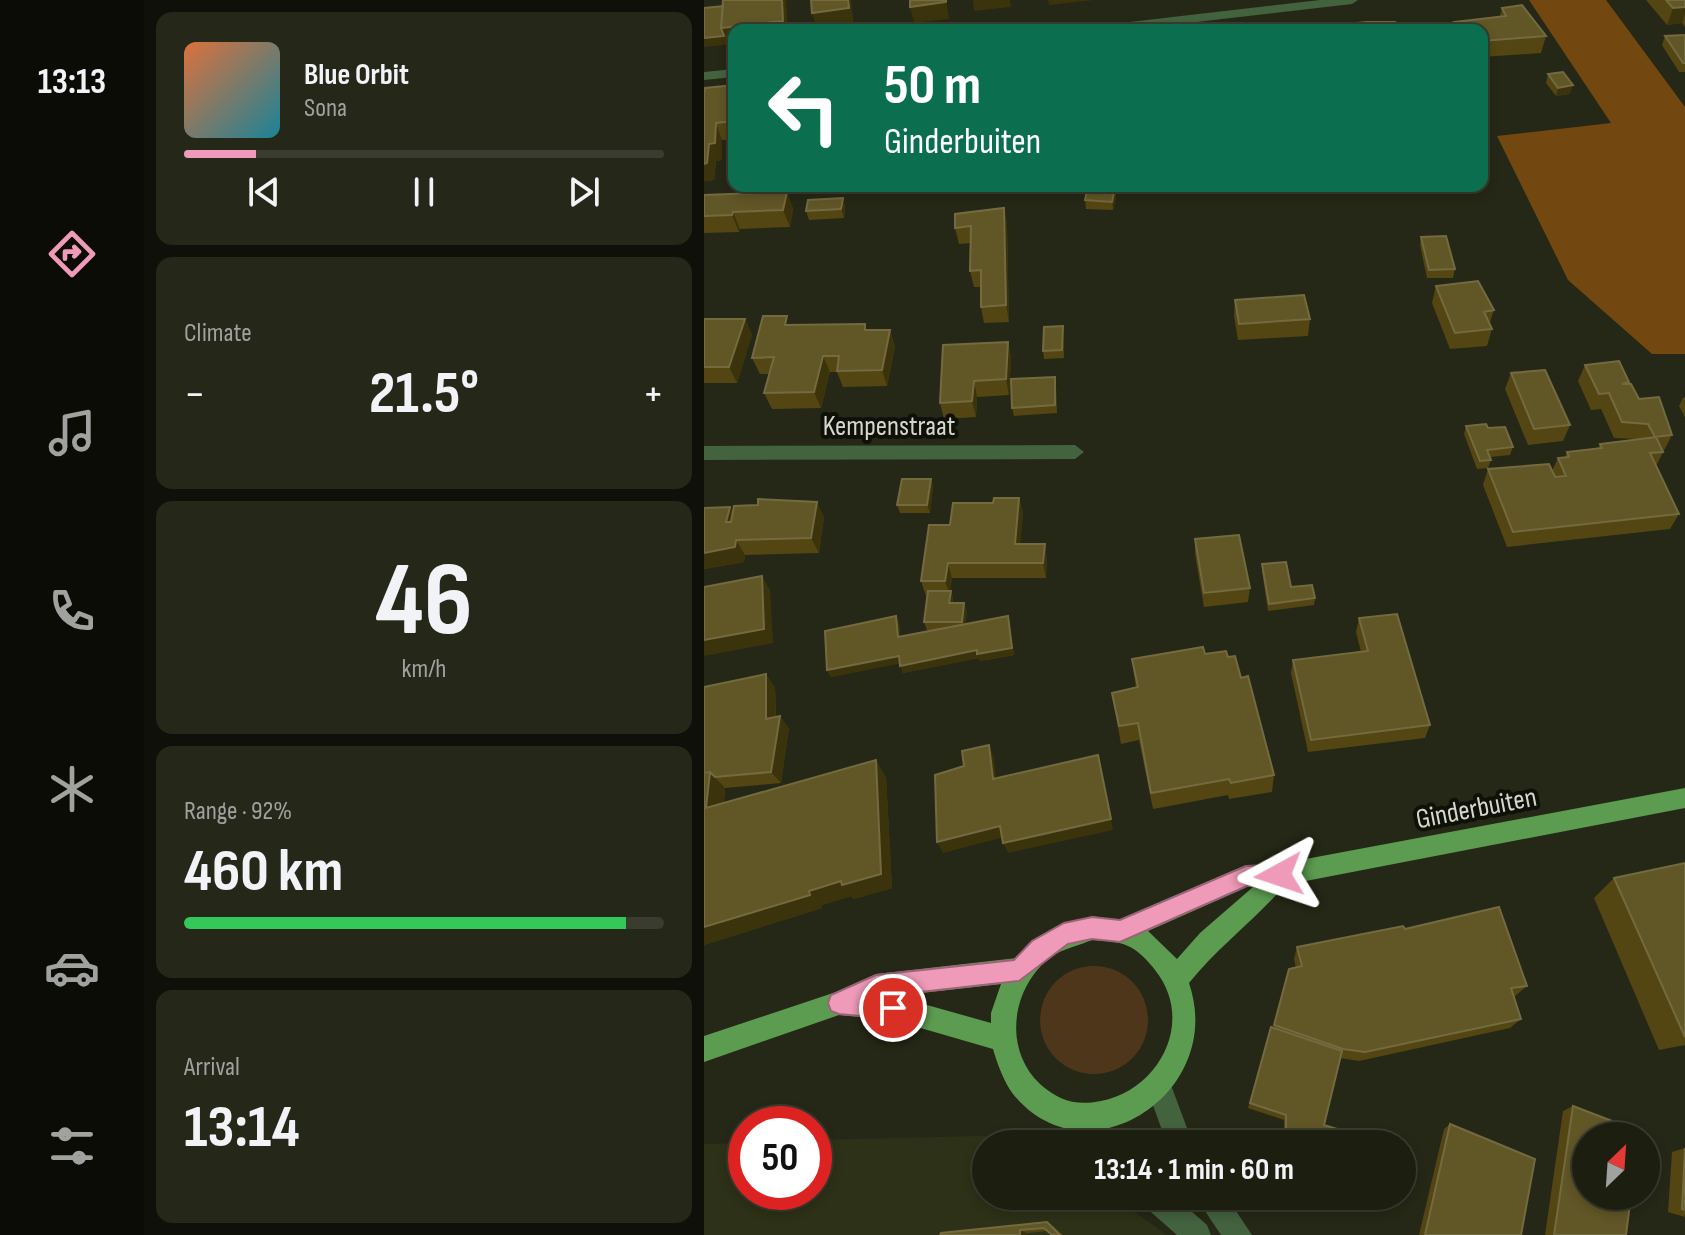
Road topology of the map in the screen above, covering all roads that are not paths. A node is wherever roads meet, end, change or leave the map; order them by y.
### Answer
1 (1352, 0) edge
2 (1146, 24) edge
3 (728, 74) edge
4 (704, 76) edge
5 (1075, 452) dead end
6 (704, 453) edge
7 (1685, 798) edge
8 (1279, 875) junction
9 (1120, 931) junction
10 (1019, 970) junction
11 (1176, 979) junction
12 (839, 1003) junction
13 (1002, 1039) junction
14 (704, 1049) edge
15 (1159, 1086) junction
16 (1084, 1119) junction
17 (1094, 1130) edge
18 (1175, 1130) edge
19 (1169, 1210) edge
20 (1219, 1210) edge
21 (1197, 1235) edge
22 (1238, 1235) edge

1 - 2 street
3 - 4 street
5 - 6 street, Kempenstraat
7 - 8 main road, Ginderbuiten
8 - 9 main road, Ginderbuiten
8 - 11 main road
9 - 10 main road, Ginderbuiten
9 - 11 main road, Ginderbuiten
10 - 12 main road
10 - 13 main road, Ginderbuiten
11 - 15 main road, Ginderbuiten
12 - 13 main road
12 - 14 main road
13 - 16 main road, Ginderbuiten
15 - 16 main road, Ginderbuiten
15 - 18 street
16 - 17 street
19 - 21 street
20 - 22 street

